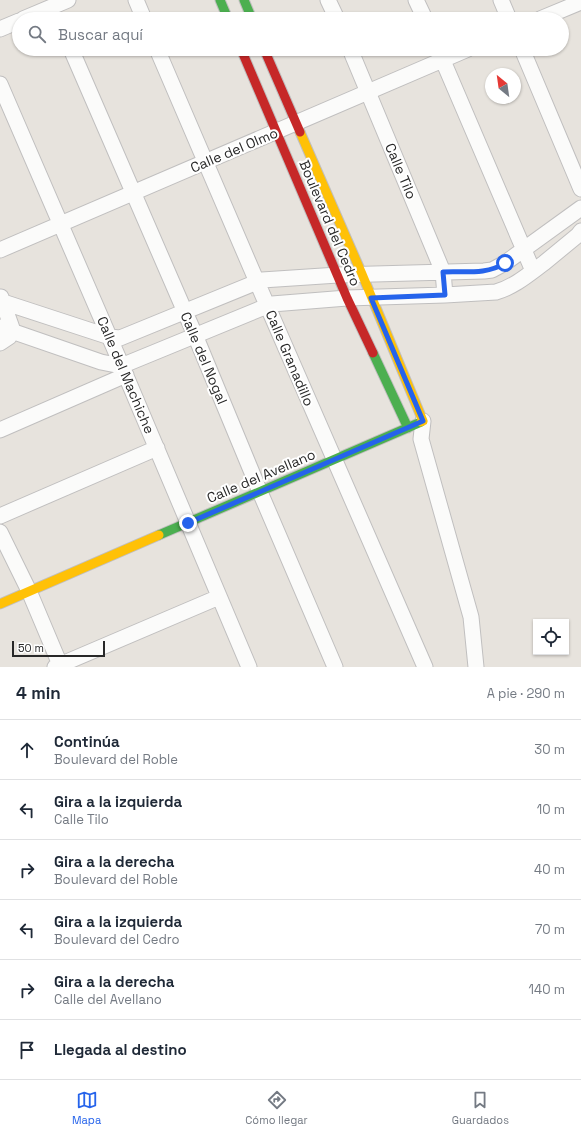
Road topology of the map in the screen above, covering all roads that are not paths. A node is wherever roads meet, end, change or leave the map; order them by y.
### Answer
1 (68, 0) edge
2 (136, 0) edge
3 (220, 0) edge
4 (244, 0) edge
5 (328, 0) edge
6 (416, 0) edge
7 (501, 0) edge
8 (581, 2) edge
9 (54, 8) edge
10 (43, 12) edge
11 (141, 12) edge
12 (225, 12) edge
13 (249, 12) edge
14 (334, 12) edge
15 (422, 12) edge
16 (506, 12) edge
17 (557, 12) edge
18 (12, 24) edge
19 (0, 29) edge
20 (74, 56) edge
21 (160, 56) edge
22 (244, 56) edge
23 (267, 56) edge
24 (353, 56) edge
25 (438, 56) edge
26 (440, 56) edge
27 (525, 56) edge
28 (0, 84) edge
29 (368, 92) junction
30 (296, 123) junction
31 (276, 132) junction
32 (206, 162) junction
33 (581, 188) edge
34 (133, 193) junction
35 (581, 208) edge
36 (61, 224) junction
37 (581, 231) edge
38 (524, 249) junction
39 (0, 250) edge
40 (533, 271) junction
41 (443, 272) junction
42 (362, 274) junction
43 (338, 275) junction
44 (257, 282) junction
45 (445, 295) junction
46 (347, 298) junction
47 (371, 298) junction
48 (1, 299) edge
49 (267, 305) junction
50 (184, 311) junction
51 (7, 329) edge
52 (195, 335) junction
53 (110, 337) junction
54 (0, 343) edge
55 (124, 370) junction
56 (423, 421) junction
57 (408, 428) junction
58 (0, 430) edge
59 (421, 439) junction
60 (157, 448) junction
61 (334, 460) junction
62 (260, 492) junction
63 (0, 516) edge
64 (188, 523) junction
65 (0, 532) edge
66 (29, 591) junction
67 (219, 597) junction
68 (0, 604) edge
69 (58, 666) edge
70 (249, 667) edge
71 (335, 667) edge
72 (425, 667) edge
73 (476, 667) edge

1 - 9 street
2 - 11 street
3 - 12 street
4 - 13 street
5 - 14 street
6 - 15 street
7 - 16 street
8 - 17 street
9 - 10 street
18 - 19 street
20 - 34 street, Calle del Nogal
21 - 32 street, Calle Granadillo
22 - 31 street, Boulevard del Cedro
23 - 30 street, Boulevard del Cedro
24 - 29 street, Calle Tilo
25 - 29 street, Calle del Olmo
26 - 38 street
27 - 33 street
28 - 36 street, Calle del Machiche
29 - 30 street, Calle del Olmo
29 - 41 street, Calle Tilo
30 - 31 street, Calle del Olmo
30 - 42 street, Boulevard del Cedro
31 - 32 street, Calle del Olmo
31 - 43 street, Boulevard del Cedro
32 - 34 street, Calle del Olmo
32 - 44 street, Calle Granadillo
34 - 36 street, Calle del Olmo
34 - 50 street, Calle del Nogal
35 - 38 street
36 - 39 street, Calle del Olmo
36 - 53 street, Calle del Machiche
37 - 40 street
38 - 40 street
38 - 41 street
40 - 45 street
41 - 42 street
41 - 45 street, Calle Tilo
42 - 43 street
42 - 47 street, Boulevard del Cedro
43 - 44 street
43 - 46 street, Boulevard del Cedro
44 - 49 street, Calle Granadillo
44 - 50 street
45 - 47 street
46 - 47 street
46 - 49 street
46 - 57 street, Boulevard del Cedro
47 - 56 street, Boulevard del Cedro
48 - 51 street
48 - 53 street
49 - 52 street
49 - 61 street, Calle Granadillo
50 - 52 street, Calle del Nogal
50 - 53 street
51 - 54 street
51 - 55 street
52 - 55 street
52 - 62 street, Calle del Nogal
53 - 55 street, Calle del Machiche
55 - 58 street
55 - 60 street, Calle del Machiche
56 - 57 street, Calle del Avellano
56 - 59 street
57 - 59 street
57 - 61 street, Calle del Avellano
59 - 73 street
60 - 63 street
60 - 64 street, Calle del Machiche
61 - 62 street, Calle del Avellano
61 - 72 street, Calle Granadillo
62 - 64 street, Calle del Avellano
62 - 71 street, Calle del Nogal
64 - 66 street, Calle del Avellano
64 - 67 street, Calle del Machiche
65 - 66 street
66 - 68 street, Calle del Avellano
66 - 69 street
67 - 69 street
67 - 70 street, Calle del Machiche

